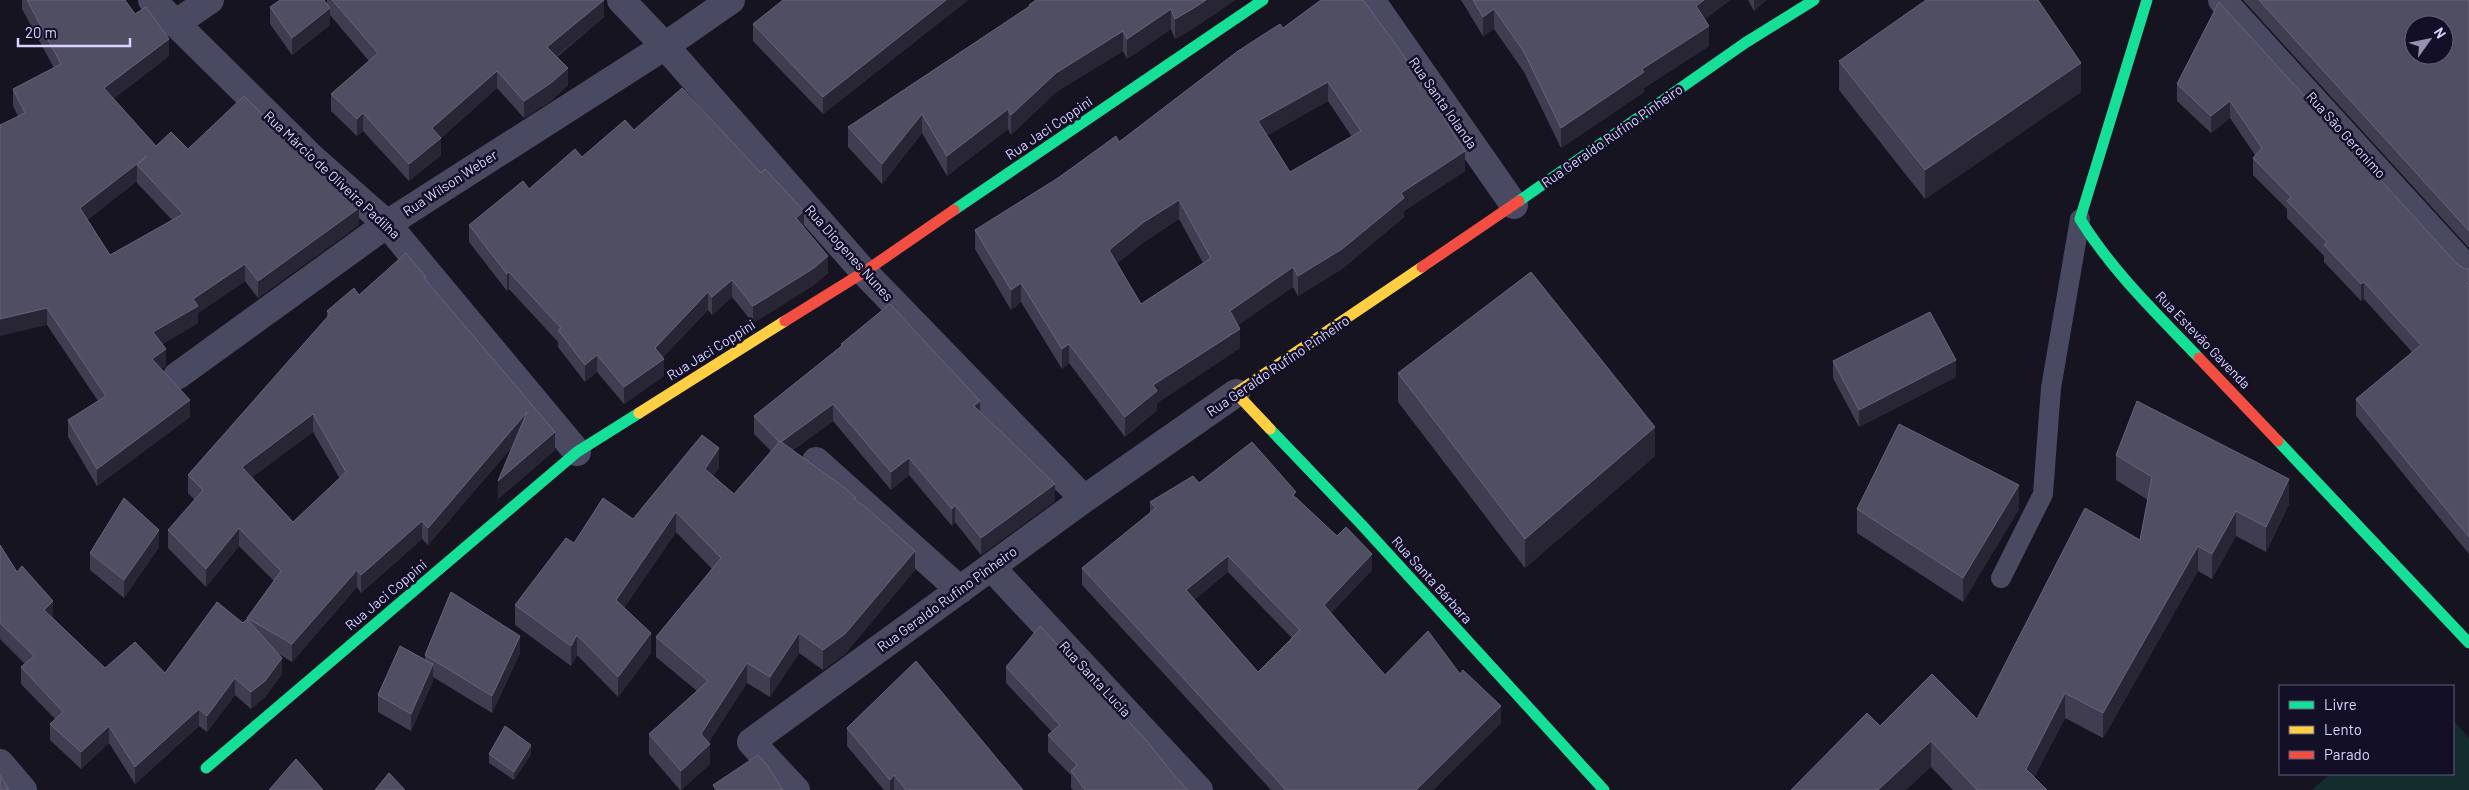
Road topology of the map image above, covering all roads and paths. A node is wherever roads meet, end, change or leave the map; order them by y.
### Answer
1 (152, 0) edge
2 (210, 0) edge
3 (621, 0) edge
4 (731, 0) edge
5 (1263, 0) edge
6 (1371, 0) edge
7 (1814, 0) edge
8 (2147, 0) edge
9 (2222, 0) edge
10 (175, 24) junction
11 (665, 46) junction
12 (1514, 205) junction
13 (2080, 219) junction
14 (387, 224) junction
15 (864, 272) junction
16 (2469, 272) edge
17 (177, 376) dead end
18 (1236, 393) junction
19 (577, 452) junction
20 (816, 461) dead end
21 (1084, 499) junction
22 (991, 567) junction
23 (2001, 578) dead end
24 (960, 590) junction
25 (2469, 643) edge
26 (0, 764) edge
27 (206, 768) dead end
28 (23, 790) edge
29 (796, 790) edge
30 (1199, 790) edge
31 (1604, 790) edge

1 - 10 street, Rua Márcio de Oliveira Padilha
2 - 10 street
3 - 11 street, Rua Diogenes Nunes
4 - 11 street, Rua Wilson Weber
5 - 15 street, Rua Jaci Coppini
6 - 12 street, Rua Santa Iolanda
7 - 12 street, Rua Geraldo Rufino Pinheiro
8 - 13 street
9 - 16 street, Rua São Geronimo
10 - 14 street, Rua Márcio de Oliveira Padilha
11 - 14 street, Rua Wilson Weber
11 - 15 street, Rua Diogenes Nunes
12 - 18 street, Rua Geraldo Rufino Pinheiro
13 - 23 lane
13 - 25 street, Rua Estevão Gavenda
14 - 17 street, Rua Wilson Weber
14 - 19 street, Rua Márcio de Oliveira Padilha
15 - 19 street, Rua Jaci Coppini
15 - 21 street, Rua Diogenes Nunes
18 - 21 street, Rua Geraldo Rufino Pinheiro
18 - 31 street, Rua Santa Bárbara
19 - 27 street, Rua Jaci Coppini
20 - 24 street
21 - 22 street, Rua Geraldo Rufino Pinheiro
22 - 24 street, Rua Geraldo Rufino Pinheiro
22 - 30 street, Rua Santa Lucia
24 - 29 street, Rua Geraldo Rufino Pinheiro
26 - 28 street

